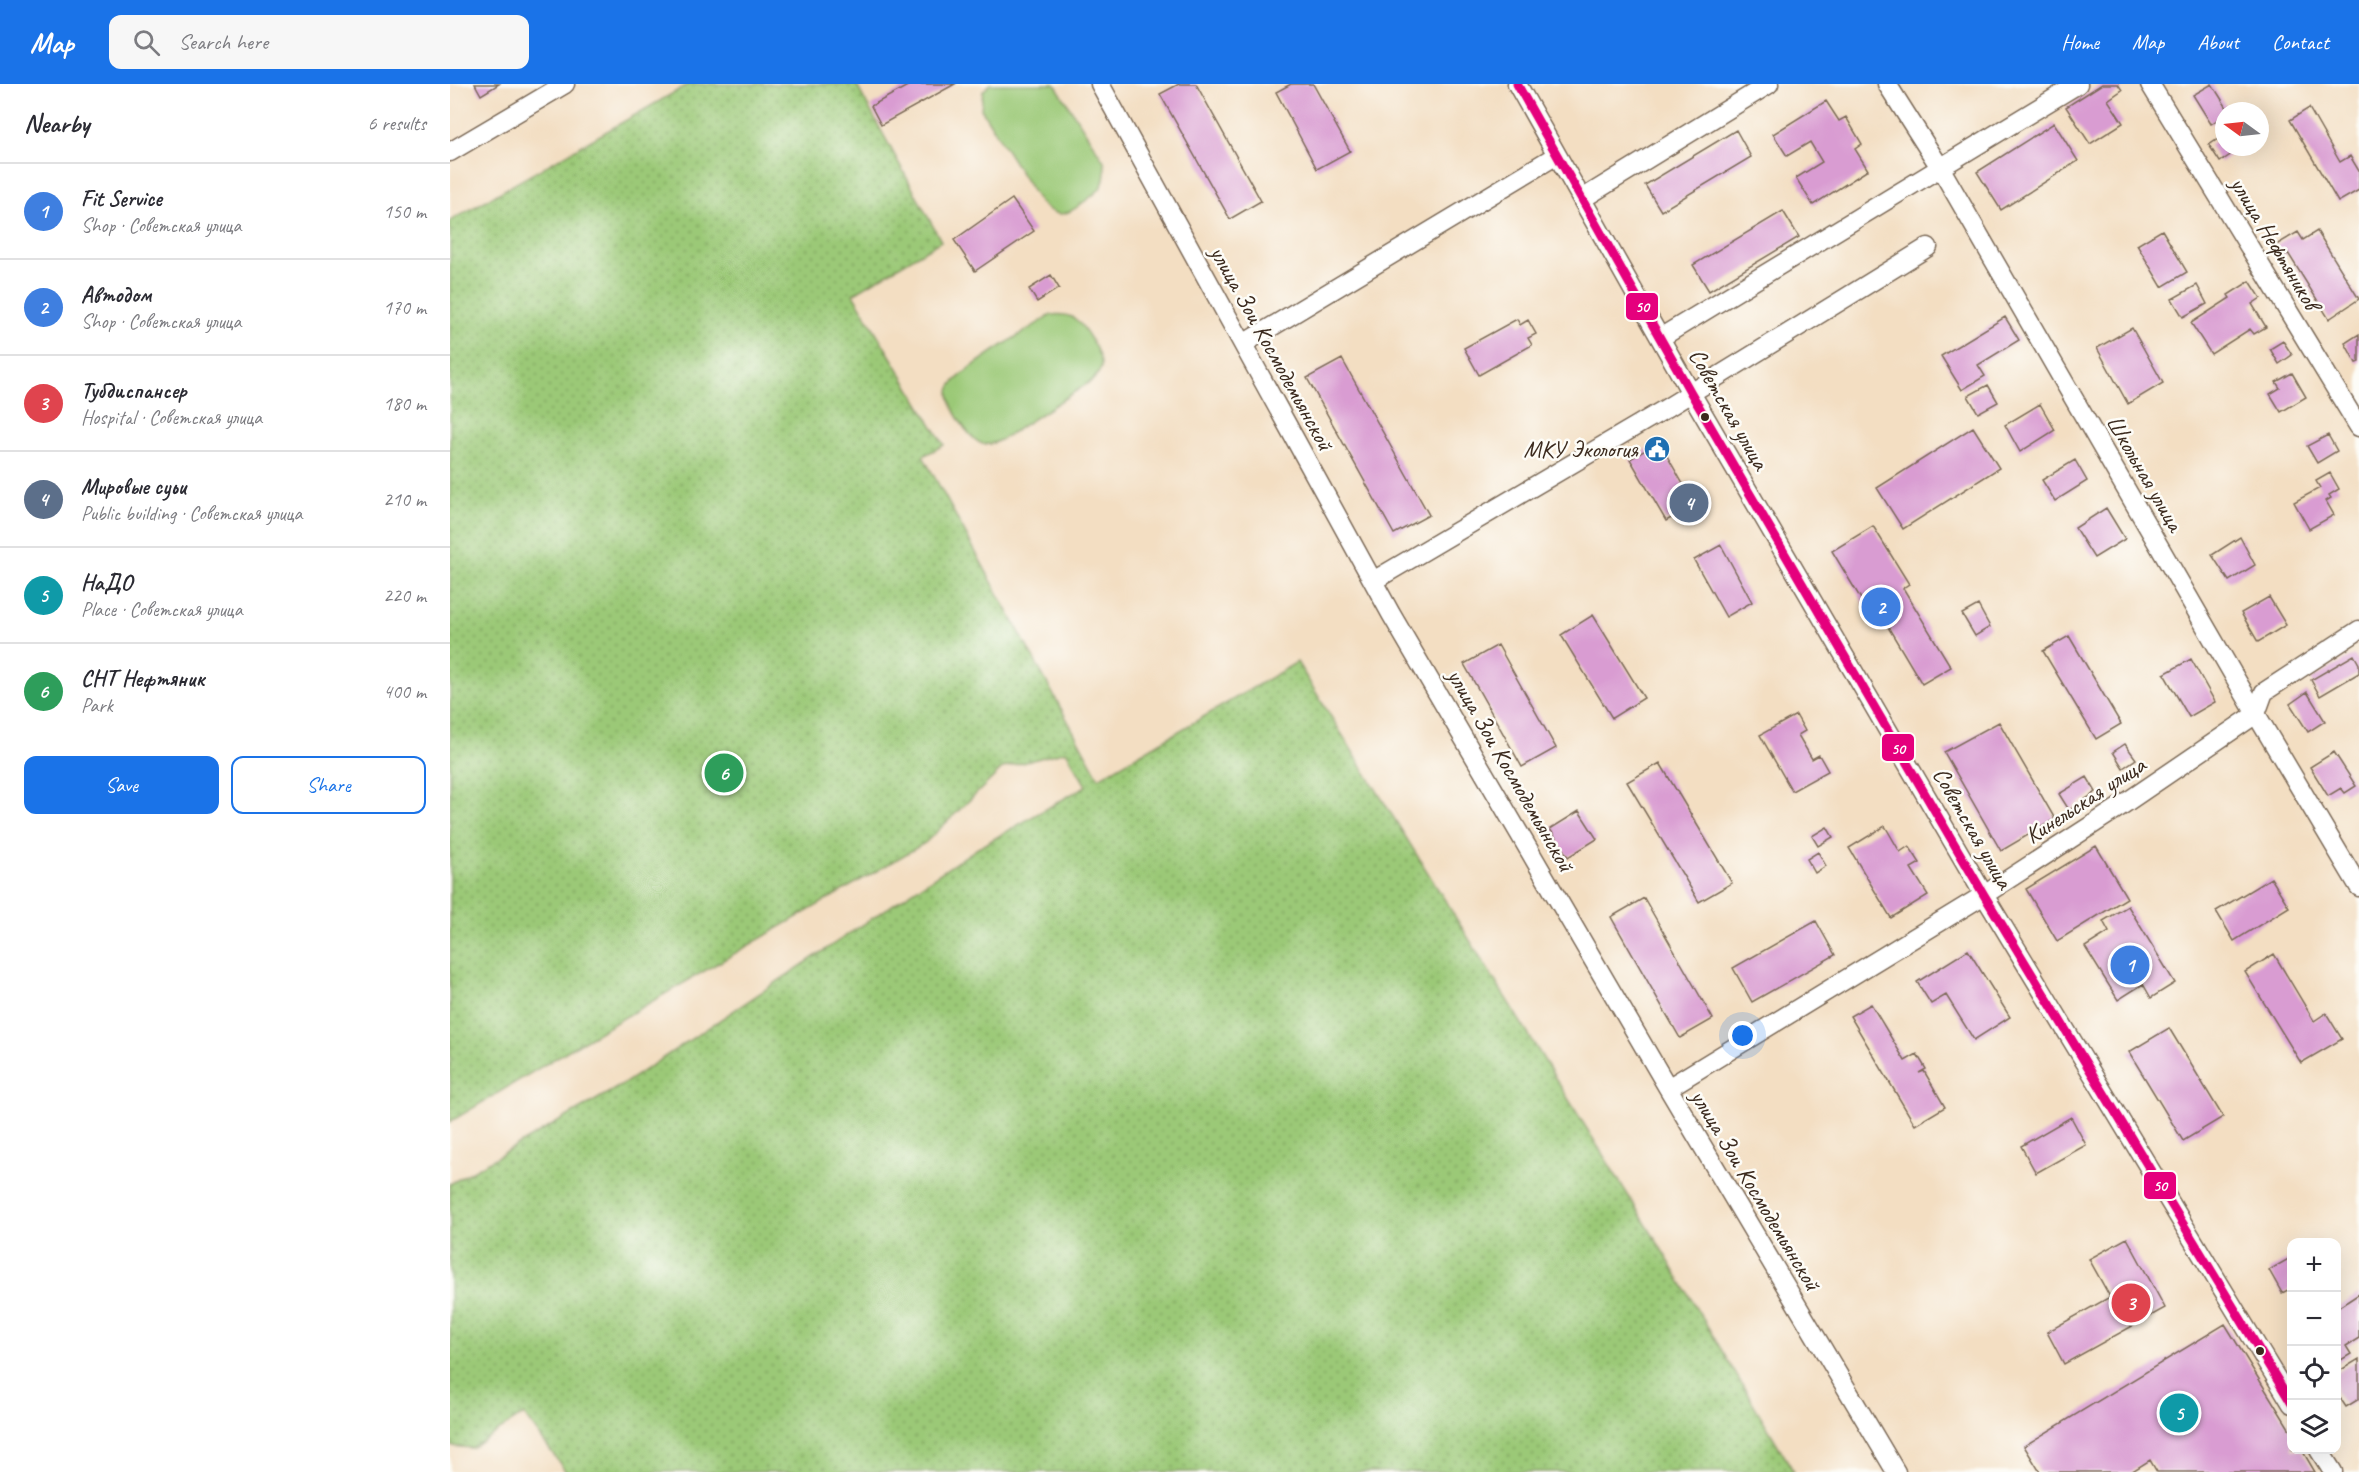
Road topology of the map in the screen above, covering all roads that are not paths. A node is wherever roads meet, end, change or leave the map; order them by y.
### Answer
1 (565, 84) edge
2 (1100, 84) edge
3 (1517, 84) edge
4 (1769, 84) edge
5 (1887, 84) edge
6 (2078, 84) edge
7 (2150, 84) edge
8 (450, 152) edge
9 (1557, 155) junction
10 (1941, 168) junction
11 (1582, 199) junction
12 (1928, 247) dead end
13 (1660, 338) junction
14 (1243, 344) junction
15 (1691, 393) junction
16 (2359, 427) edge
17 (1373, 581) junction
18 (2359, 630) edge
19 (2256, 714) junction
20 (2359, 887) edge
21 (1984, 895) junction
22 (1668, 1088) junction
23 (2290, 1400) edge
24 (2322, 1454) edge
25 (1896, 1472) edge
26 (2333, 1472) edge

1 - 8 street
2 - 14 street, улица Зои Космодемьянской
3 - 9 street, Советская улица
4 - 11 street
5 - 10 street, Школьная улица
6 - 10 street
7 - 16 street, улица Нефтяников
9 - 11 street, Советская улица
9 - 14 street
10 - 13 street
10 - 19 street, Школьная улица
11 - 13 street, Советская улица
12 - 15 street
13 - 15 street, Советская улица
14 - 17 street, улица Зои Космодемьянской
15 - 17 street
15 - 21 street, Советская улица
17 - 22 street, улица Зои Космодемьянской
18 - 19 street, Кинельская улица
19 - 20 street, Школьная улица
19 - 21 street, Кинельская улица
21 - 22 street, Кинельская улица
21 - 23 street, Советская улица
22 - 25 street, улица Зои Космодемьянской
24 - 26 street

